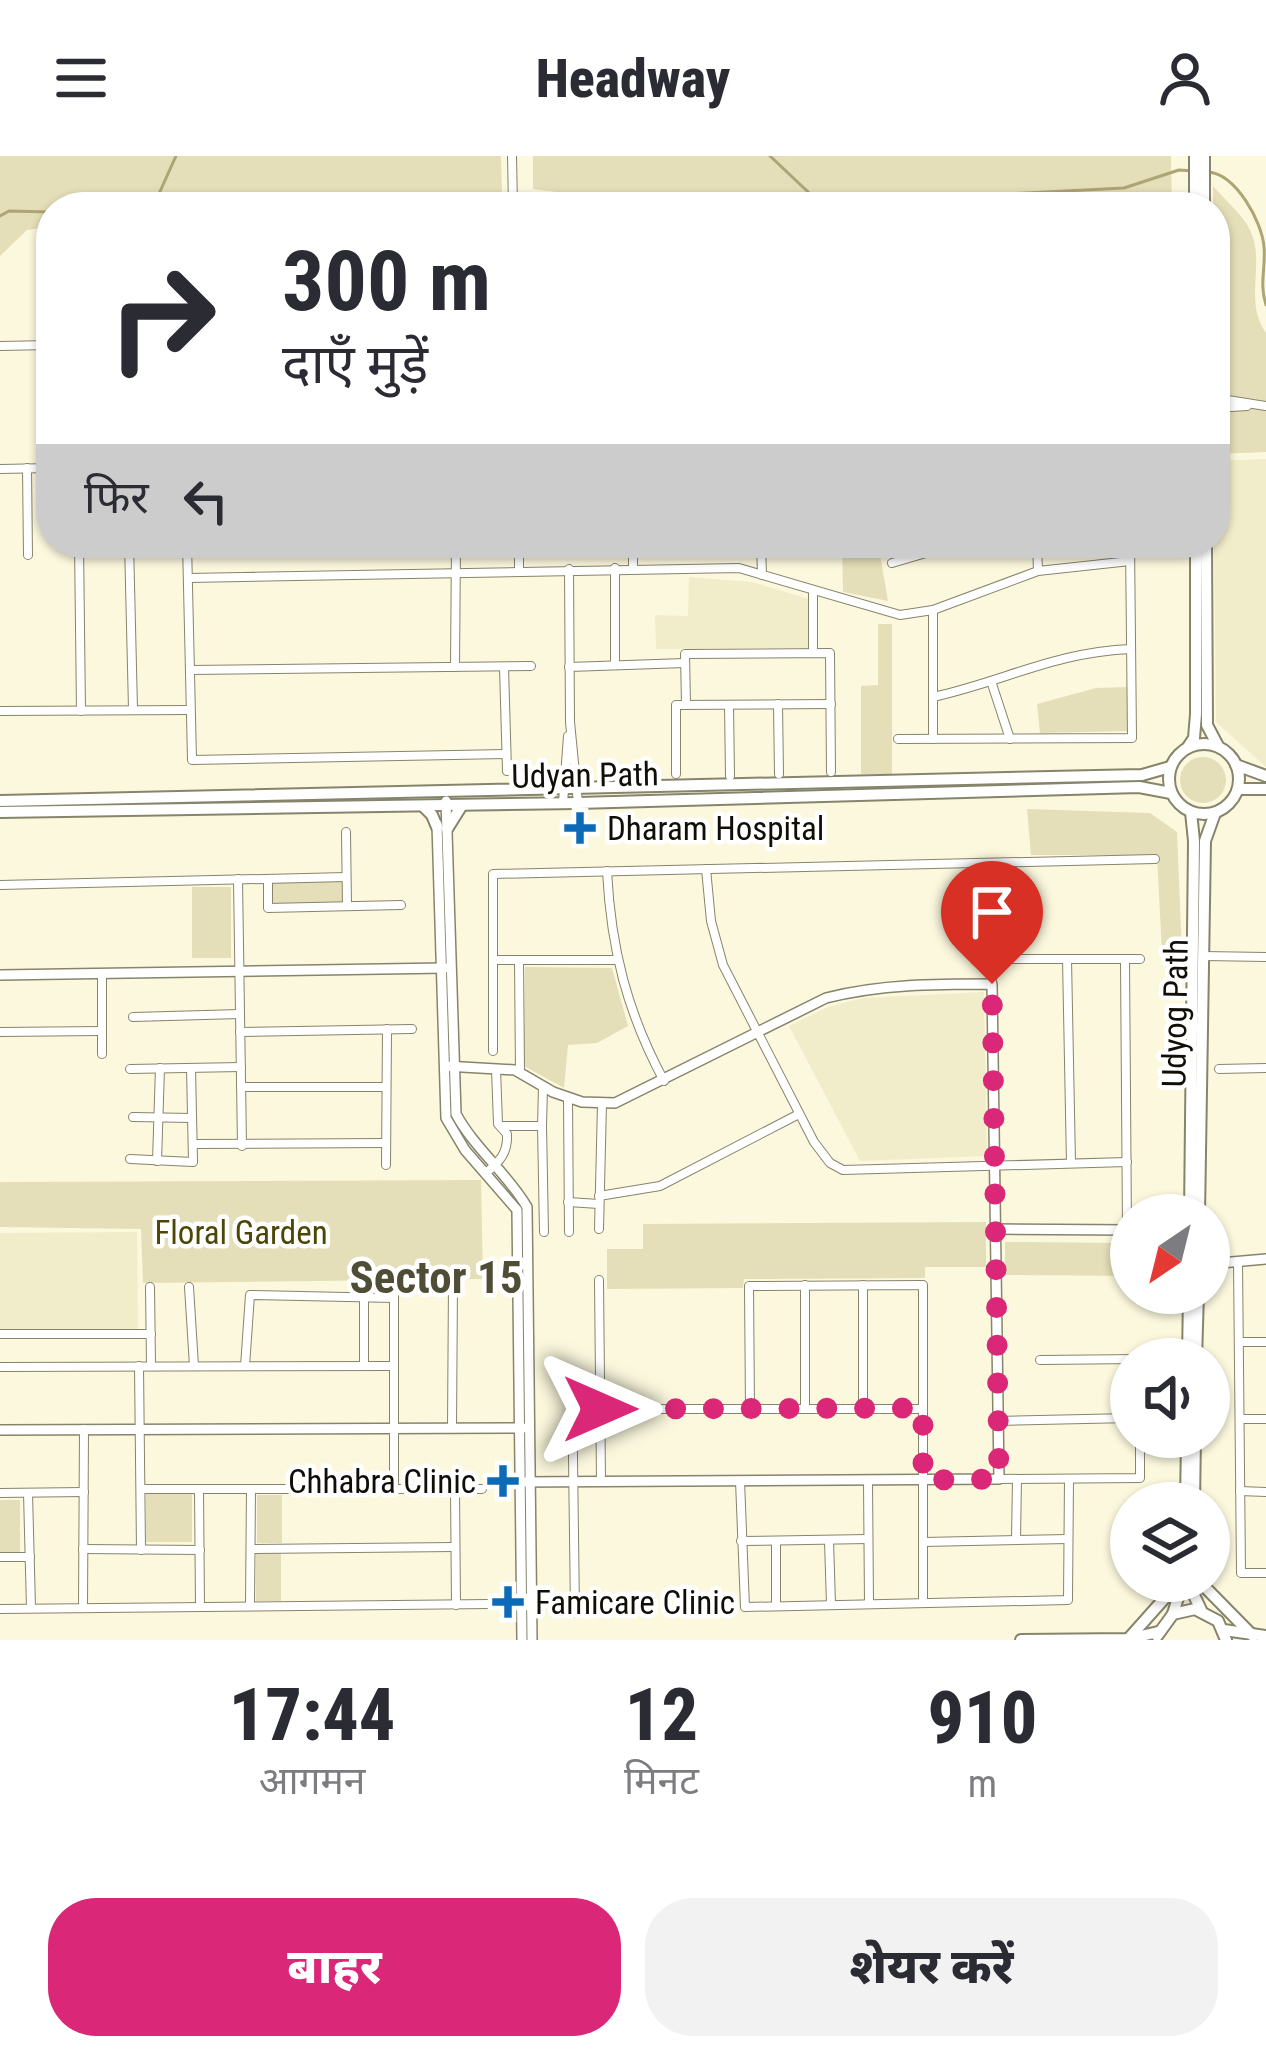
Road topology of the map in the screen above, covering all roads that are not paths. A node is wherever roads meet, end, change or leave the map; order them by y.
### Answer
1 (512, 156) edge
2 (1195, 156) edge
3 (1204, 156) edge
4 (1200, 191) joint
5 (513, 192) edge
6 (36, 345) edge
7 (0, 346) edge
8 (1230, 400) edge
9 (1263, 406) edge
10 (1230, 407) edge
11 (27, 468) junction
12 (36, 468) edge
13 (0, 469) edge
14 (28, 555) dead end
15 (79, 558) edge
16 (129, 558) edge
17 (187, 558) edge
18 (456, 558) edge
19 (519, 558) edge
20 (633, 558) edge
21 (761, 558) edge
22 (906, 558) edge
23 (1038, 558) edge
24 (1196, 558) edge
25 (1206, 558) edge
26 (1130, 561) joint
27 (892, 562) dead end
28 (615, 568) junction
29 (633, 568) junction
30 (569, 569) junction
31 (519, 570) junction
32 (456, 571) junction
33 (1038, 572) junction
34 (762, 575) junction
35 (188, 578) junction
36 (813, 591) junction
37 (933, 610) junction
38 (1131, 649) junction
39 (813, 653) junction
40 (685, 662) junction
41 (615, 665) junction
42 (531, 666) dead end
43 (455, 667) junction
44 (504, 667) junction
45 (569, 667) junction
46 (190, 670) junction
47 (991, 681) junction
48 (933, 697) junction
49 (778, 704) junction
50 (831, 704) junction
51 (686, 705) junction
52 (729, 705) junction
53 (81, 710) junction
54 (133, 710) junction
55 (190, 710) junction
56 (0, 711) edge
57 (570, 722) junction
58 (898, 739) dead end
59 (933, 739) junction
60 (1010, 739) junction
61 (1188, 747) junction
62 (1219, 747) junction
63 (506, 754) junction
64 (1236, 765) junction
65 (1170, 767) junction
66 (507, 772) dead end
67 (831, 772) dead end
68 (779, 773) dead end
69 (676, 774) dead end
70 (730, 776) dead end
71 (1266, 776) edge
72 (1266, 789) edge
73 (1238, 790) junction
74 (441, 791) junction
75 (1171, 793) junction
76 (563, 797) junction
77 (578, 797) junction
78 (0, 801) edge
79 (422, 805) junction
80 (441, 805) junction
81 (462, 805) junction
82 (0, 812) edge
83 (1191, 812) junction
84 (1214, 813) junction
85 (442, 828) junction
86 (346, 832) dead end
87 (1155, 860) dead end
88 (991, 863) junction
89 (706, 869) junction
90 (607, 871) junction
91 (346, 877) junction
92 (238, 879) junction
93 (268, 879) junction
94 (0, 885) edge
95 (401, 905) dead end
96 (347, 906) junction
97 (1203, 956) junction
98 (1266, 957) edge
99 (992, 959) junction
100 (1067, 959) junction
101 (1140, 959) dead end
102 (494, 960) junction
103 (519, 960) junction
104 (616, 960) junction
105 (1125, 960) junction
106 (446, 968) junction
107 (239, 971) junction
108 (102, 974) junction
109 (0, 975) edge
110 (992, 984) junction
111 (240, 1015) junction
112 (134, 1017) dead end
113 (387, 1029) junction
114 (412, 1029) dead end
115 (102, 1031) junction
116 (0, 1032) edge
117 (240, 1032) junction
118 (757, 1034) junction
119 (493, 1051) dead end
120 (102, 1054) dead end
121 (449, 1066) junction
122 (241, 1067) junction
123 (160, 1068) junction
124 (191, 1068) junction
125 (1266, 1068) edge
126 (130, 1069) dead end
127 (496, 1069) junction
128 (1219, 1069) dead end
129 (520, 1073) junction
130 (664, 1082) junction
131 (241, 1087) junction
132 (386, 1087) junction
133 (543, 1087) junction
134 (568, 1098) junction
135 (602, 1102) junction
136 (799, 1114) junction
137 (133, 1117) dead end
138 (159, 1118) junction
139 (192, 1118) junction
140 (499, 1126) junction
141 (542, 1126) junction
142 (386, 1143) junction
143 (193, 1144) junction
144 (242, 1146) junction
145 (130, 1159) dead end
146 (158, 1161) junction
147 (1127, 1162) junction
148 (995, 1163) junction
149 (1071, 1163) junction
150 (386, 1165) dead end
151 (490, 1169) junction
152 (1128, 1194) edge
153 (1194, 1194) edge
154 (1195, 1194) edge
155 (599, 1200) junction
156 (568, 1202) junction
157 (599, 1229) dead end
158 (996, 1229) junction
159 (1110, 1230) edge
160 (544, 1232) dead end
161 (569, 1232) dead end
162 (1266, 1259) edge
163 (1238, 1262) junction
164 (1230, 1263) edge
165 (599, 1280) dead end
166 (863, 1285) junction
167 (150, 1286) dead end
168 (805, 1286) junction
169 (189, 1287) dead end
170 (364, 1297) junction
171 (394, 1298) junction
172 (0, 1334) edge
173 (151, 1334) junction
174 (1239, 1342) junction
175 (1266, 1342) edge
176 (1110, 1359) edge
177 (1040, 1360) dead end
178 (0, 1366) edge
179 (139, 1366) junction
180 (151, 1366) junction
181 (194, 1366) junction
182 (245, 1366) junction
183 (364, 1366) junction
184 (394, 1366) junction
185 (572, 1379) dead end
186 (923, 1408) junction
187 (600, 1409) junction
188 (750, 1409) junction
189 (805, 1409) junction
190 (863, 1409) junction
191 (1110, 1418) edge
192 (1240, 1419) junction
193 (1266, 1419) edge
194 (998, 1421) junction
195 (452, 1428) junction
196 (525, 1428) junction
197 (84, 1429) junction
198 (140, 1429) junction
199 (394, 1429) junction
200 (0, 1430) edge
201 (1140, 1458) edge
202 (1069, 1478) junction
203 (999, 1479) junction
204 (1017, 1479) junction
205 (740, 1480) junction
206 (868, 1480) junction
207 (923, 1480) junction
208 (525, 1482) junction
209 (572, 1482) junction
210 (601, 1482) junction
211 (141, 1489) junction
212 (199, 1489) junction
213 (251, 1489) junction
214 (394, 1489) junction
215 (455, 1489) junction
216 (482, 1489) dead end
217 (1240, 1491) junction
218 (84, 1492) junction
219 (1266, 1492) edge
220 (0, 1493) edge
221 (28, 1493) junction
222 (868, 1539) junction
223 (1068, 1539) junction
224 (829, 1540) junction
225 (1016, 1540) junction
226 (741, 1541) junction
227 (776, 1541) junction
228 (923, 1542) junction
229 (455, 1547) junction
230 (83, 1549) junction
231 (250, 1549) junction
232 (141, 1550) junction
233 (200, 1550) junction
234 (0, 1557) edge
235 (30, 1558) junction
236 (1266, 1573) edge
237 (1162, 1602) edge
238 (1176, 1602) edge
239 (1197, 1602) edge
240 (1220, 1602) edge
241 (923, 1603) junction
242 (456, 1604) junction
243 (490, 1604) dead end
244 (868, 1604) junction
245 (831, 1605) junction
246 (250, 1606) junction
247 (776, 1606) junction
248 (200, 1607) junction
249 (32, 1608) junction
250 (83, 1608) junction
251 (0, 1609) edge
252 (1201, 1610) junction
253 (575, 1613) dead end
254 (1173, 1614) junction
255 (1225, 1635) edge
256 (1157, 1636) edge
257 (1259, 1636) edge
258 (1128, 1639) edge
259 (522, 1640) edge
260 (532, 1640) edge
261 (1021, 1640) edge

1 - 5 street
2 - 4 main road
3 - 4 main road
6 - 7 street
8 - 9 street
9 - 10 street
11 - 12 street
11 - 13 street
11 - 14 street
15 - 53 street
16 - 54 street
17 - 35 street
18 - 32 street
19 - 31 street
20 - 29 street
21 - 34 street
22 - 27 street
23 - 33 street
24 - 61 main road
25 - 62 main road
26 - 33 street
26 - 38 street
28 - 29 street
28 - 30 street
28 - 41 street
29 - 34 street
30 - 31 street
30 - 45 street
31 - 32 street
32 - 35 street
32 - 43 street
33 - 37 street
34 - 36 street
35 - 46 street
36 - 37 street
36 - 39 street
37 - 48 street
38 - 47 street
38 - 60 street
39 - 40 street
39 - 50 street
40 - 41 street
40 - 51 street
41 - 45 street
42 - 44 street
43 - 44 street
43 - 46 street
44 - 63 street
45 - 57 street
46 - 55 street
47 - 48 street
47 - 60 street
48 - 59 street
49 - 50 street
49 - 52 street
49 - 68 street
50 - 67 street
51 - 52 street
51 - 69 street
52 - 70 street
53 - 54 street
53 - 56 street
54 - 55 street
55 - 63 street
57 - 76 street
57 - 77 street
58 - 59 street
59 - 60 street
61 - 62 main road
61 - 65 main road
62 - 64 main road
63 - 66 street
64 - 71 main road
64 - 73 main road
65 - 75 main road
65 - 77 main road, Udyan Path
72 - 73 main road
73 - 84 main road
74 - 76 main road, Udyan Path
74 - 78 main road, Udyan Path
74 - 80 street
75 - 77 main road, Udyan Path
75 - 83 main road
76 - 77 main road, Udyan Path
76 - 81 main road, Udyan Path
79 - 80 main road, Udyan Path
79 - 82 main road, Udyan Path
79 - 85 main road
80 - 81 main road, Udyan Path
80 - 85 street
81 - 85 main road
83 - 84 main road
83 - 153 main road, Udyog Path
84 - 97 main road, Udyog Path
85 - 106 street
86 - 91 street
87 - 88 street
88 - 89 street
88 - 99 street
89 - 90 street
89 - 118 street
90 - 102 street
90 - 104 street
91 - 93 street
91 - 96 street
92 - 93 street
92 - 94 street
92 - 107 street
93 - 96 street
95 - 96 street
97 - 98 street
97 - 154 main road, Udyog Path
99 - 100 street
99 - 110 street
100 - 105 street
100 - 149 street
101 - 105 street
102 - 103 street
102 - 119 street
103 - 104 street
103 - 129 street
104 - 130 street
105 - 147 street
106 - 107 street
106 - 121 street
107 - 108 street
107 - 111 street
108 - 109 street
108 - 115 street
110 - 118 street
110 - 148 street
111 - 112 street
111 - 117 street
113 - 114 street
113 - 117 street
113 - 132 street
115 - 116 street
115 - 120 street
117 - 122 street
118 - 130 street
118 - 136 street
121 - 127 street
121 - 151 street
122 - 124 street
122 - 131 street
123 - 124 street
123 - 126 street
123 - 138 street
124 - 139 street
125 - 128 street
127 - 129 street
127 - 140 street
129 - 133 street
130 - 135 street
131 - 132 street
131 - 144 street
132 - 142 street
133 - 134 street
133 - 141 street
134 - 135 street
134 - 156 street
135 - 155 street
136 - 148 street
136 - 155 street
137 - 138 street
138 - 139 street
138 - 146 street
139 - 143 street
140 - 141 street
140 - 151 street
141 - 160 street
142 - 144 street
142 - 150 street
143 - 144 street
143 - 146 street
145 - 146 street
147 - 149 street
147 - 152 street
148 - 149 street
148 - 158 street
151 - 196 street
155 - 156 street
155 - 157 street
156 - 161 street
158 - 159 street
158 - 194 street
162 - 163 street
163 - 164 street
163 - 174 street
165 - 187 street
166 - 168 street
166 - 186 street
166 - 190 street
167 - 173 street
168 - 188 street
168 - 189 street
169 - 181 street
170 - 171 street
170 - 182 street
170 - 183 street
171 - 184 street
171 - 195 street
172 - 173 street
173 - 180 street
174 - 175 street
174 - 192 street
176 - 177 street
178 - 179 street
179 - 180 street
179 - 198 street
180 - 181 street
181 - 182 street
182 - 183 street
183 - 184 street
184 - 199 street
185 - 209 street
186 - 190 street
186 - 207 street
187 - 188 street
187 - 210 street
188 - 189 street
189 - 190 street
191 - 194 street
192 - 193 street
192 - 217 street
194 - 203 street
195 - 196 street
195 - 199 street
196 - 208 street
197 - 198 street
197 - 200 street
197 - 218 street
198 - 199 street
198 - 211 street
199 - 214 street
201 - 202 street
202 - 204 street
202 - 223 street
203 - 204 street
203 - 207 street
204 - 225 street
205 - 206 street
205 - 210 street
205 - 226 street
206 - 207 street
206 - 222 street
207 - 228 street
208 - 209 street
208 - 259 street
208 - 260 street
209 - 210 street
209 - 253 street
211 - 212 street
211 - 232 street
212 - 213 street
212 - 233 street
213 - 214 street
213 - 231 street
214 - 215 street
215 - 216 street
215 - 229 street
217 - 219 street
217 - 236 street
218 - 221 street
218 - 230 street
220 - 221 street
221 - 235 street
222 - 224 street
222 - 244 street
223 - 225 street
223 - 241 street
224 - 227 street
224 - 245 street
225 - 228 street
226 - 227 street
226 - 247 street
227 - 247 street
228 - 241 street
229 - 231 street
229 - 242 street
230 - 232 street
230 - 250 street
231 - 246 street
232 - 233 street
233 - 248 street
234 - 235 street
235 - 249 street
237 - 258 main road
238 - 254 main road
239 - 252 main road
240 - 257 main road
241 - 244 street
242 - 243 street
242 - 246 street
244 - 245 street
245 - 247 street
246 - 248 street
248 - 250 street
249 - 250 street
249 - 251 street
252 - 254 main road
252 - 255 main road
254 - 256 main road
255 - 257 main road
256 - 258 main road
258 - 261 main road

